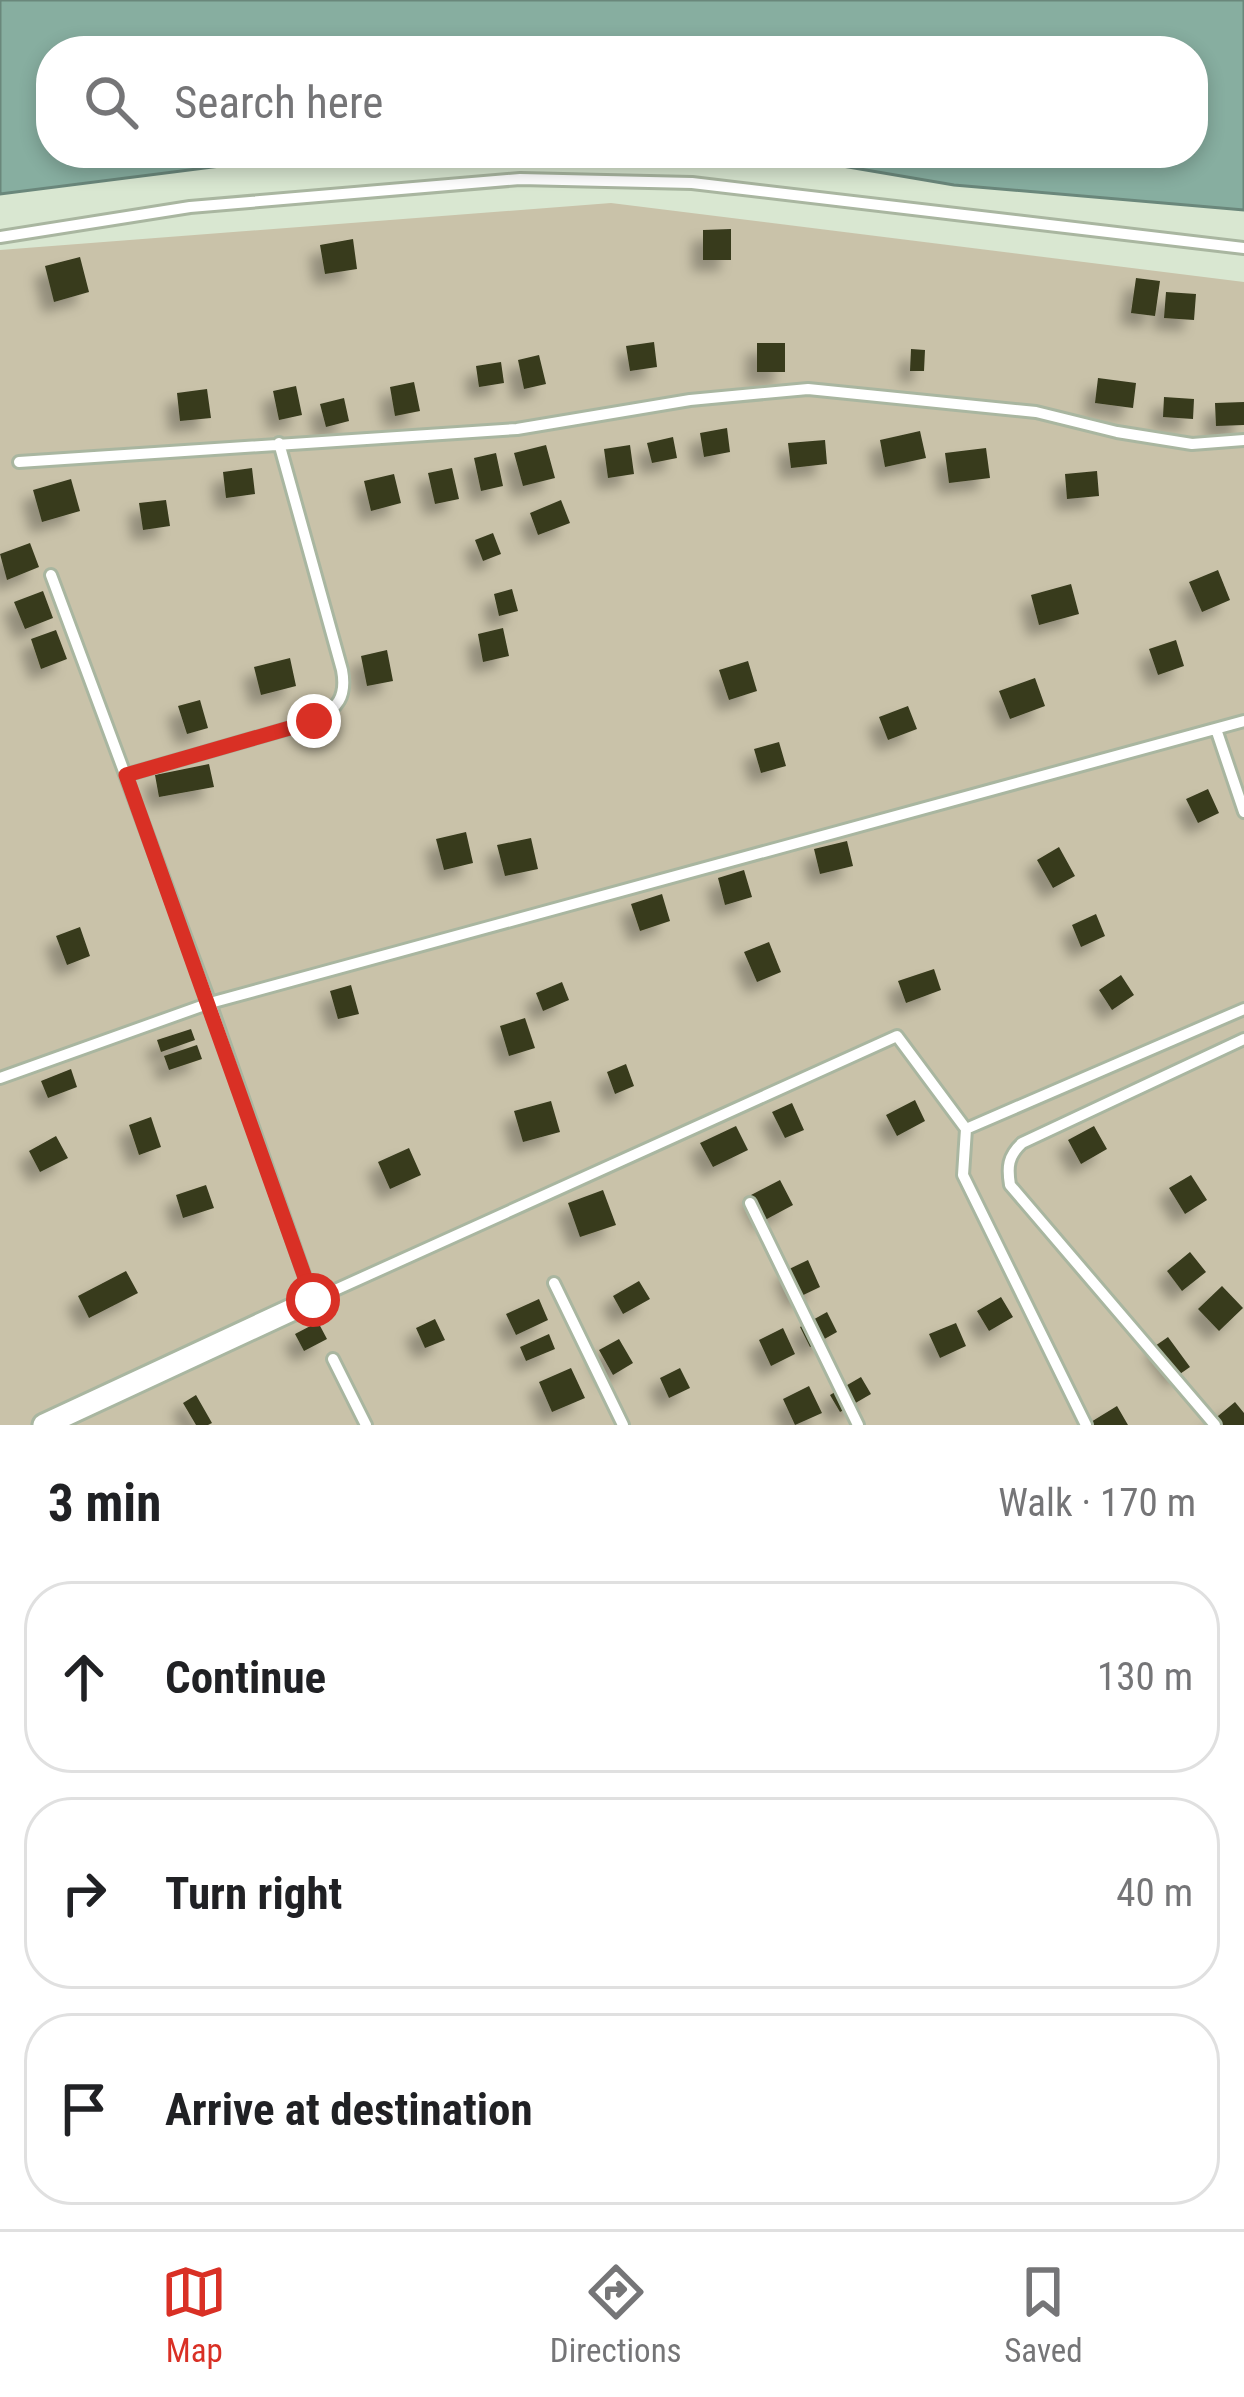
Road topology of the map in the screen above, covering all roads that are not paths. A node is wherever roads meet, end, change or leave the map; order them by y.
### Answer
1 (0, 237) edge
2 (1244, 248) edge
3 (1244, 440) edge
4 (279, 443) junction
5 (19, 462) dead end
6 (50, 575) dead end
7 (1244, 721) edge
8 (1216, 729) junction
9 (1244, 755) edge
10 (1227, 760) junction
11 (126, 775) junction
12 (1244, 812) edge
13 (209, 1003) junction
14 (1244, 1009) edge
15 (1244, 1040) edge
16 (0, 1078) edge
17 (966, 1130) junction
18 (750, 1203) dead end
19 (554, 1283) dead end
20 (313, 1300) junction
21 (332, 1359) dead end
22 (44, 1425) edge
23 (366, 1425) edge
24 (623, 1425) edge
25 (857, 1425) edge
26 (1086, 1425) edge
27 (1215, 1425) edge

1 - 2 lane
3 - 4 lane
4 - 5 lane
4 - 11 lane
6 - 11 lane
7 - 8 lane
8 - 10 lane
8 - 13 lane
9 - 10 lane
10 - 12 lane
11 - 13 lane
13 - 16 lane
13 - 20 lane
14 - 17 lane
15 - 27 lane
17 - 20 lane
17 - 26 lane
18 - 25 lane
19 - 24 lane
20 - 22 street
21 - 23 lane

